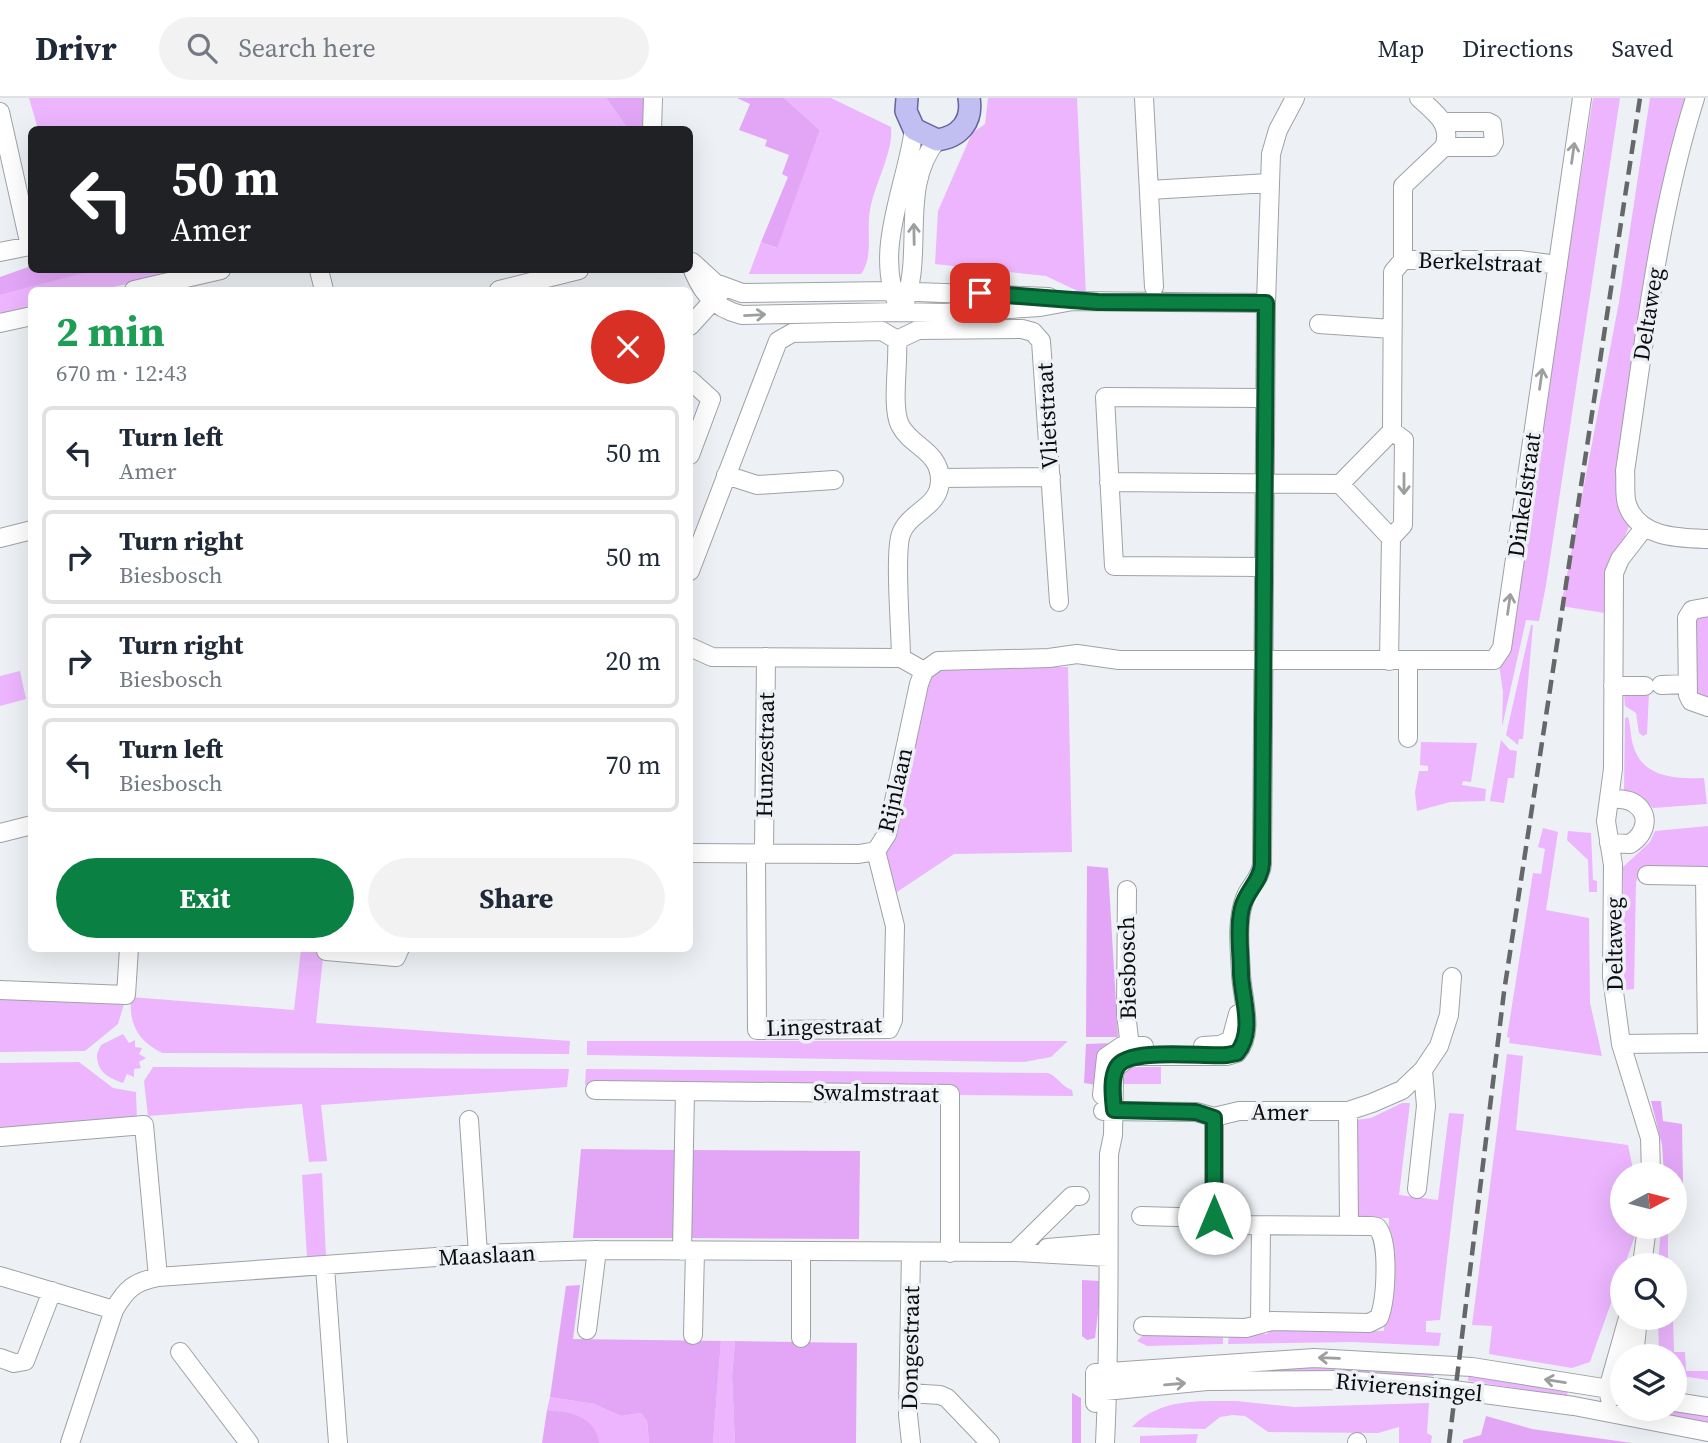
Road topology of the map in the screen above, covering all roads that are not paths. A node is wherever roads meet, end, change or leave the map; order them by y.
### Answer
1 (653, 98) edge
2 (969, 98) edge
3 (1144, 98) edge
4 (1295, 98) edge
5 (1419, 98) edge
6 (1582, 98) edge
7 (1695, 98) edge
8 (905, 109) edge
9 (0, 112) edge
10 (1444, 122) junction
11 (652, 126) edge
12 (937, 140) junction
13 (1444, 147) junction
14 (1269, 183) junction
15 (1149, 190) junction
16 (28, 237) edge
17 (28, 246) edge
18 (0, 252) edge
19 (1403, 260) junction
20 (1558, 265) junction
21 (693, 268) edge
22 (212, 273) edge
23 (569, 273) edge
24 (546, 280) edge
25 (177, 285) edge
26 (513, 287) edge
27 (1154, 287) dead end
28 (890, 291) junction
29 (911, 292) junction
30 (719, 295) junction
31 (1073, 300) junction
32 (1266, 303) junction
33 (901, 312) junction
34 (28, 317) edge
35 (0, 323) edge
36 (693, 323) edge
37 (1319, 324) dead end
38 (1392, 330) junction
39 (897, 340) junction
40 (693, 383) edge
41 (1265, 398) junction
42 (1392, 431) junction
43 (693, 447) edge
44 (726, 475) junction
45 (1051, 477) junction
46 (940, 478) junction
47 (834, 480) dead end
48 (1110, 482) junction
49 (1265, 483) junction
50 (1340, 484) junction
51 (1644, 528) junction
52 (28, 531) edge
53 (0, 538) edge
54 (1391, 538) junction
55 (1708, 539) edge
56 (693, 563) edge
57 (1264, 567) junction
58 (1059, 602) dead end
59 (1708, 607) edge
60 (693, 648) edge
61 (766, 657) junction
62 (901, 658) junction
63 (1263, 660) junction
64 (1389, 660) junction
65 (1408, 661) junction
66 (924, 671) junction
67 (1687, 684) junction
68 (1614, 686) junction
69 (1708, 707) edge
70 (1408, 738) dead end
71 (1610, 798) junction
72 (28, 826) edge
73 (0, 833) edge
74 (1609, 844) junction
75 (876, 851) junction
76 (693, 853) edge
77 (760, 853) junction
78 (1647, 875) dead end
79 (1126, 890) dead end
80 (129, 952) edge
81 (338, 952) edge
82 (398, 952) edge
83 (1452, 978) dead end
84 (0, 990) edge
85 (1622, 1044) junction
86 (1130, 1051) junction
87 (1423, 1069) junction
88 (596, 1090) dead end
89 (685, 1091) junction
90 (1108, 1110) junction
91 (1348, 1111) junction
92 (1214, 1118) junction
93 (469, 1120) dead end
94 (0, 1137) edge
95 (1651, 1162) edge
96 (1417, 1189) dead end
97 (1080, 1196) dead end
98 (1141, 1216) dead end
99 (1214, 1218) junction
100 (1261, 1226) junction
101 (1349, 1226) junction
102 (597, 1250) junction
103 (689, 1251) junction
104 (801, 1252) junction
105 (950, 1252) junction
106 (1015, 1252) junction
107 (911, 1253) junction
108 (478, 1254) junction
109 (1108, 1258) junction
110 (325, 1267) junction
111 (0, 1276) edge
112 (158, 1277) junction
113 (52, 1291) junction
114 (114, 1310) junction
115 (1260, 1323) junction
116 (1143, 1326) dead end
117 (587, 1330) dead end
118 (693, 1335) dead end
119 (801, 1338) dead end
120 (180, 1352) dead end
121 (0, 1358) edge
122 (1102, 1373) junction
123 (1101, 1392) junction
124 (908, 1393) junction
125 (1610, 1397) edge
126 (1610, 1398) edge
127 (1687, 1404) edge
128 (1708, 1407) edge
129 (1678, 1421) edge
130 (1708, 1432) edge
131 (70, 1443) edge
132 (249, 1443) edge
133 (338, 1443) edge
134 (911, 1443) edge
135 (990, 1443) edge
136 (1097, 1443) edge
137 (1105, 1443) edge

1 - 11 street
2 - 12 main road
3 - 15 street
4 - 14 street
5 - 10 street
20 -> 6 street, Dinkelstraat
7 - 51 street, Deltaweg
8 - 12 main road
8 - 28 street
9 - 16 street
10 - 13 street
10 - 13 street
29 -> 12 street
13 - 19 street, Berkelstraat
14 - 15 street
14 - 32 street
15 - 27 street
17 - 18 street
19 - 20 street, Berkelstraat
19 - 38 street, Berkelstraat
65 -> 20 street, Dinkelstraat
21 - 30 street
22 - 25 street
23 - 24 street
24 - 26 street
28 - 29 street
28 - 30 street
28 - 33 street
29 - 31 street
29 - 33 street
30 -> 33 street
30 - 36 street
31 - 32 street
31 - 33 street
32 - 41 street
34 - 35 street
37 - 38 street
38 - 42 street, Berkelstraat
39 - 44 street
39 - 45 street, Vlietstraat
39 - 46 street
40 - 43 street
41 - 48 street
41 - 49 street
42 - 50 street
42 -> 54 street, Berkelstraat
44 - 47 street
44 - 56 street
45 - 46 street
45 - 58 street, Vlietstraat
46 - 62 street
48 - 49 street
48 - 57 street
49 - 50 street
49 - 57 street
50 - 54 street
51 - 55 street
51 - 68 street, Deltaweg
52 - 53 street
54 - 64 street, Berkelstraat
57 - 63 street
59 - 67 street
60 - 61 street
61 - 62 street
61 - 77 street, Hunzestraat
62 - 66 street
63 - 64 street, Dinkelstraat
63 - 66 street
63 - 86 street, Biesbosch
64 - 65 street, Dinkelstraat
65 - 70 street
66 - 75 street, Rijnlaan
67 - 68 street
67 - 69 street
68 - 71 street, Deltaweg
71 - 74 street, Deltaweg
71 - 74 street
72 - 73 street
74 - 85 street, Deltaweg
75 - 77 street, Rijnlaan
75 - 77 street, Lingestraat
76 - 77 street, Rijnlaan
78 - 85 street, Deltaweg
79 - 86 street, Biesbosch
80 - 84 street
81 - 82 street
83 - 87 street, Amer
85 - 95 street, Deltaweg
86 - 90 street
87 - 91 street, Amer
87 - 96 street
88 - 89 street, Swalmstraat
89 - 103 street
89 - 105 street, Swalmstraat
90 - 92 street, Amer
90 - 109 street
91 - 92 street, Amer
91 - 101 street
92 - 99 street
93 - 108 street
94 - 112 street
97 - 106 street
98 - 99 street
99 - 100 street
100 - 101 street
100 - 115 street
101 - 115 street
102 - 103 street, Maaslaan
102 - 108 street, Maaslaan
102 - 117 street
103 - 104 street, Maaslaan
103 - 118 street
104 - 107 street, Maaslaan
104 - 119 street
105 - 106 street, Maaslaan
105 - 107 street, Maaslaan
106 - 109 street, Maaslaan
107 - 124 street, Dongestraat
108 - 110 street, Maaslaan
109 - 122 street
110 - 112 street, Maaslaan
110 - 133 street
111 - 113 street
112 - 114 street, Maaslaan
113 - 114 street
113 - 121 street
114 - 131 street, Maaslaan
115 - 116 street
120 - 132 street
122 - 123 street
125 -> 122 street, Rivierensingel
123 -> 126 street, Rivierensingel
123 - 136 street
123 - 137 street
124 - 134 street, Dongestraat
124 - 135 street
127 - 128 street
129 - 130 street, Rivierensingel

